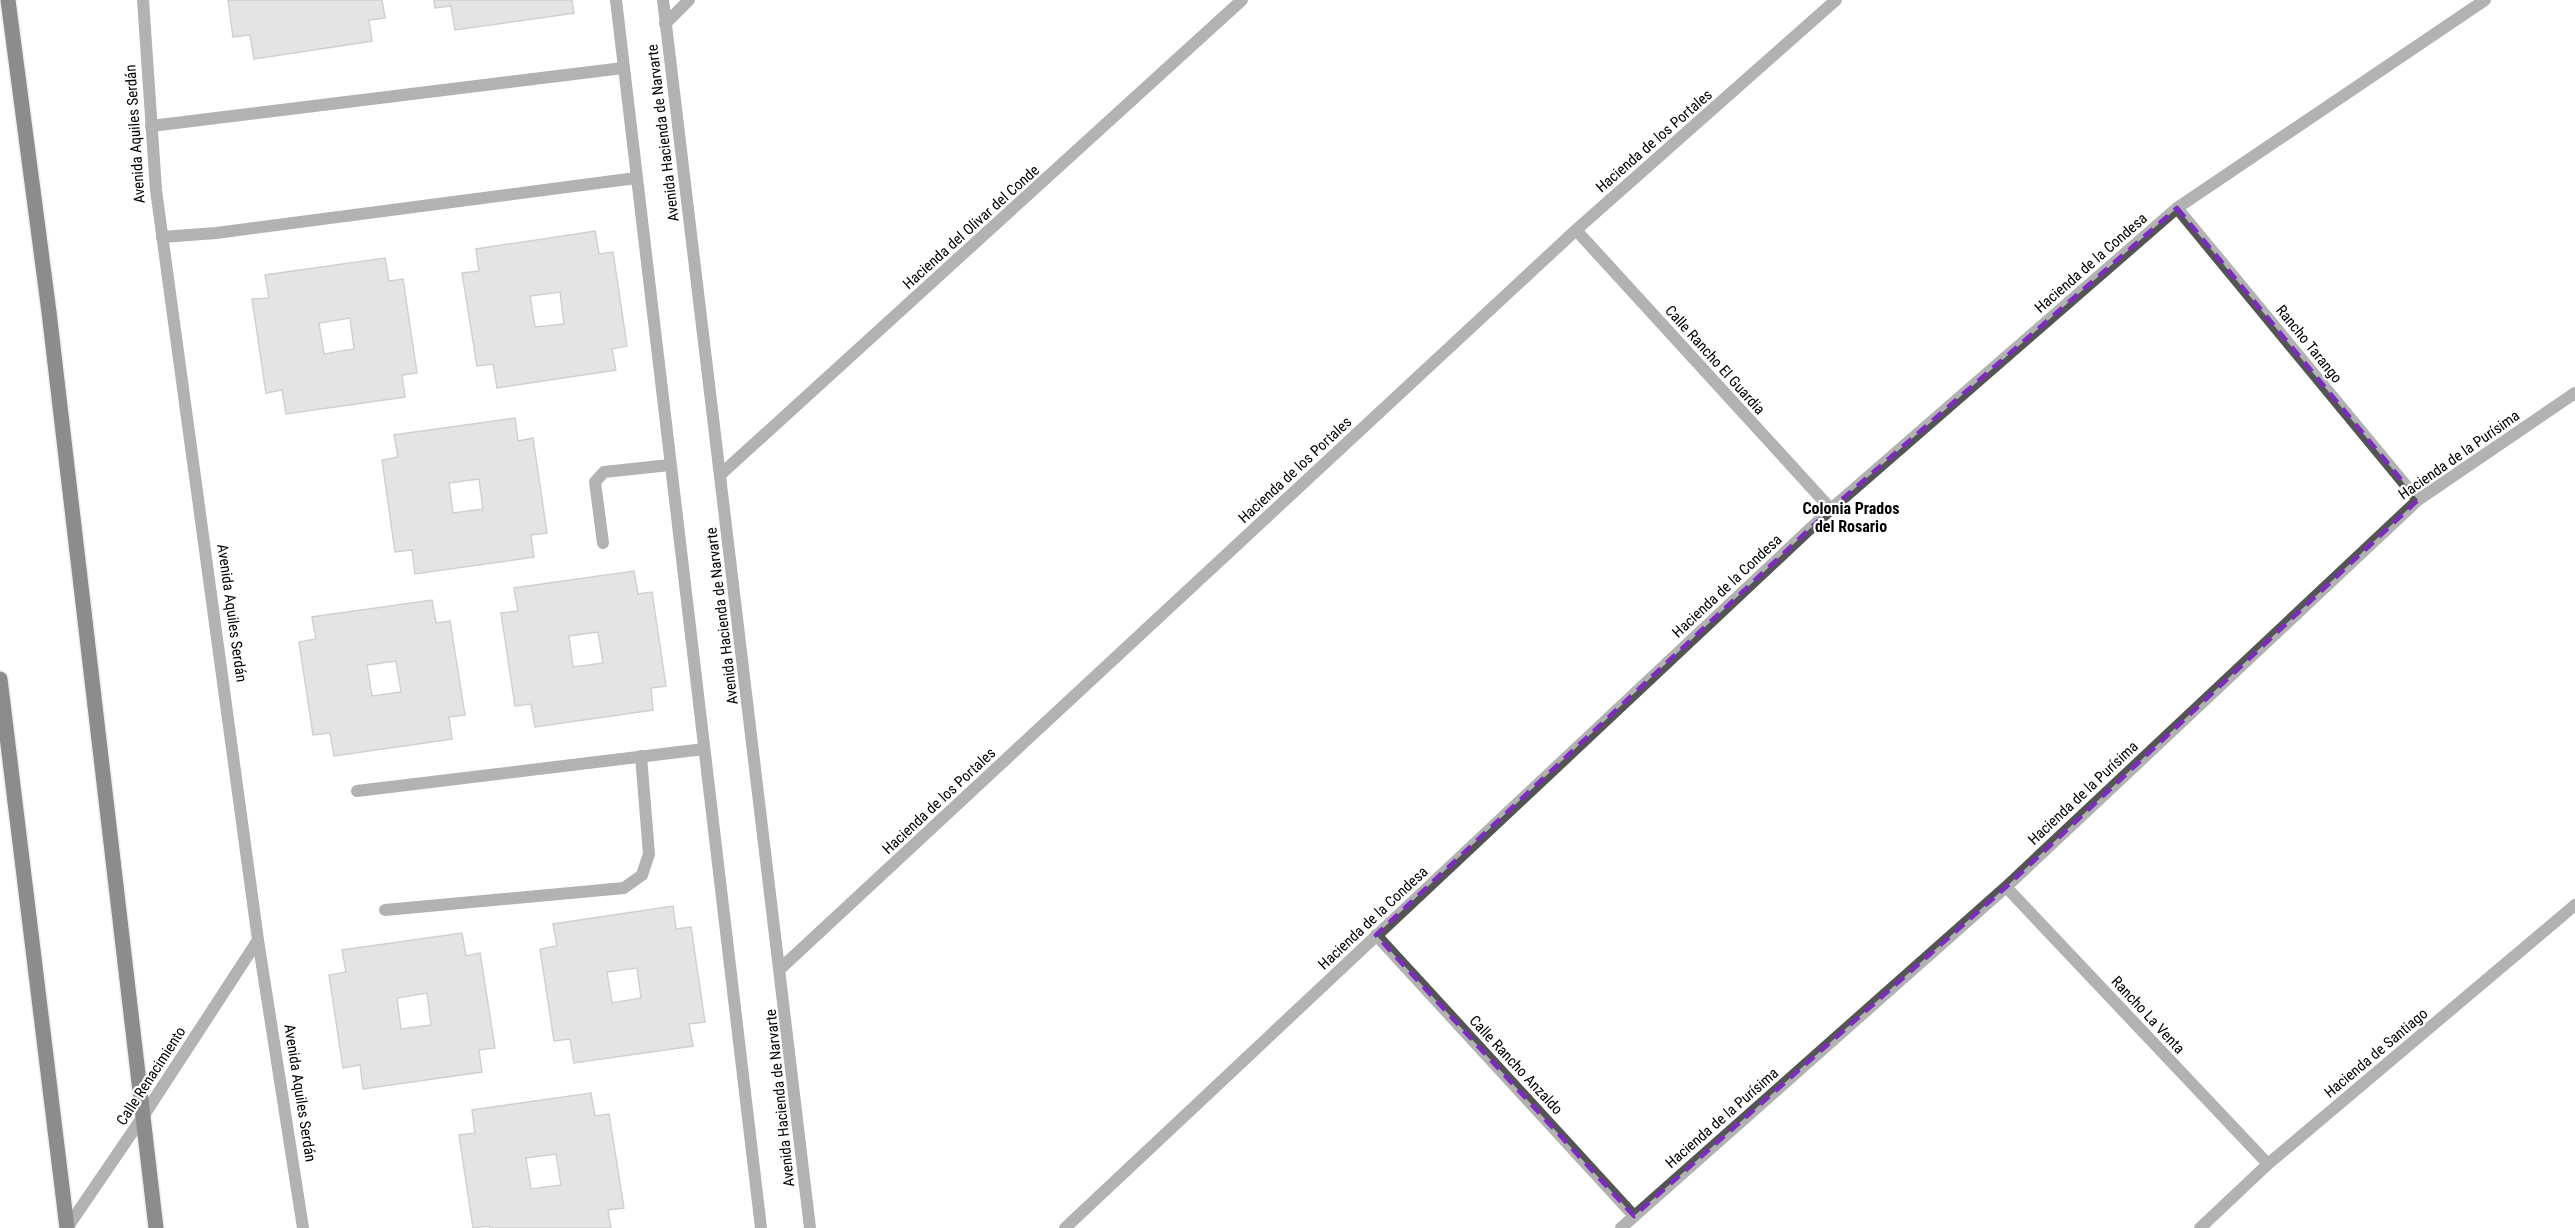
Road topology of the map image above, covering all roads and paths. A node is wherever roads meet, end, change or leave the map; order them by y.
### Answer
1 (8, 0) edge
2 (143, 0) edge
3 (616, 0) edge
4 (663, 0) edge
5 (690, 0) edge
6 (1242, 0) edge
7 (1836, 0) edge
8 (2486, 0) edge
9 (664, 24) junction
10 (622, 68) junction
11 (152, 126) junction
12 (636, 178) junction
13 (2177, 208) junction
14 (1576, 230) junction
15 (162, 237) junction
16 (2575, 393) edge
17 (670, 465) junction
18 (720, 475) junction
19 (2418, 500) junction
20 (1831, 509) junction
21 (603, 543) dead end
22 (0, 680) edge
23 (704, 749) junction
24 (641, 756) junction
25 (357, 791) dead end
26 (2006, 887) junction
27 (2575, 905) edge
28 (385, 910) dead end
29 (1376, 935) junction
30 (258, 940) junction
31 (780, 969) junction
32 (144, 1115) junction
33 (2268, 1164) junction
34 (1634, 1216) junction
35 (67, 1228) edge
36 (156, 1228) edge
37 (303, 1228) edge
38 (761, 1228) edge
39 (810, 1228) edge
40 (1065, 1228) edge
41 (1621, 1228) edge
42 (2200, 1228) edge

1 - 32 main road
2 - 11 street, Avenida Aquiles Serdán
3 - 10 street
4 - 9 street, Avenida Hacienda de Narvarte
5 - 9 street
6 - 18 street, Hacienda del Olivar del Conde
7 - 14 street, Hacienda de los Portales
8 - 13 street, Hacienda de la Condesa
9 - 18 street, Avenida Hacienda de Narvarte
10 - 11 street
10 - 12 street
11 - 15 street, Avenida Aquiles Serdán
12 - 15 street
12 - 17 street
13 - 19 street, Rancho Tarango
13 - 20 street, Hacienda de la Condesa
14 - 20 street, Calle Rancho El Guardia
14 - 31 street, Hacienda de los Portales
15 - 30 street, Avenida Aquiles Serdán
16 - 19 street, Hacienda de la Purísima
17 - 21 street
17 - 23 street
18 - 31 street, Avenida Hacienda de Narvarte
19 - 26 street, Hacienda de la Purísima
20 - 29 street, Hacienda de la Condesa
22 - 35 main road
23 - 24 street
23 - 38 street
24 - 25 street
24 - 28 street
26 - 33 street, Rancho La Venta
26 - 34 street, Hacienda de la Purísima
27 - 33 street, Hacienda de Santiago
29 - 34 street, Calle Rancho Anzaldo
29 - 40 street, Hacienda de la Condesa
30 - 32 street, Calle Renacimiento
30 - 37 street, Avenida Aquiles Serdán
31 - 39 street, Avenida Hacienda de Narvarte
32 - 35 street, Calle Renacimiento
32 - 36 main road
33 - 42 street, Hacienda de Santiago
34 - 41 street, Hacienda de la Purísima

